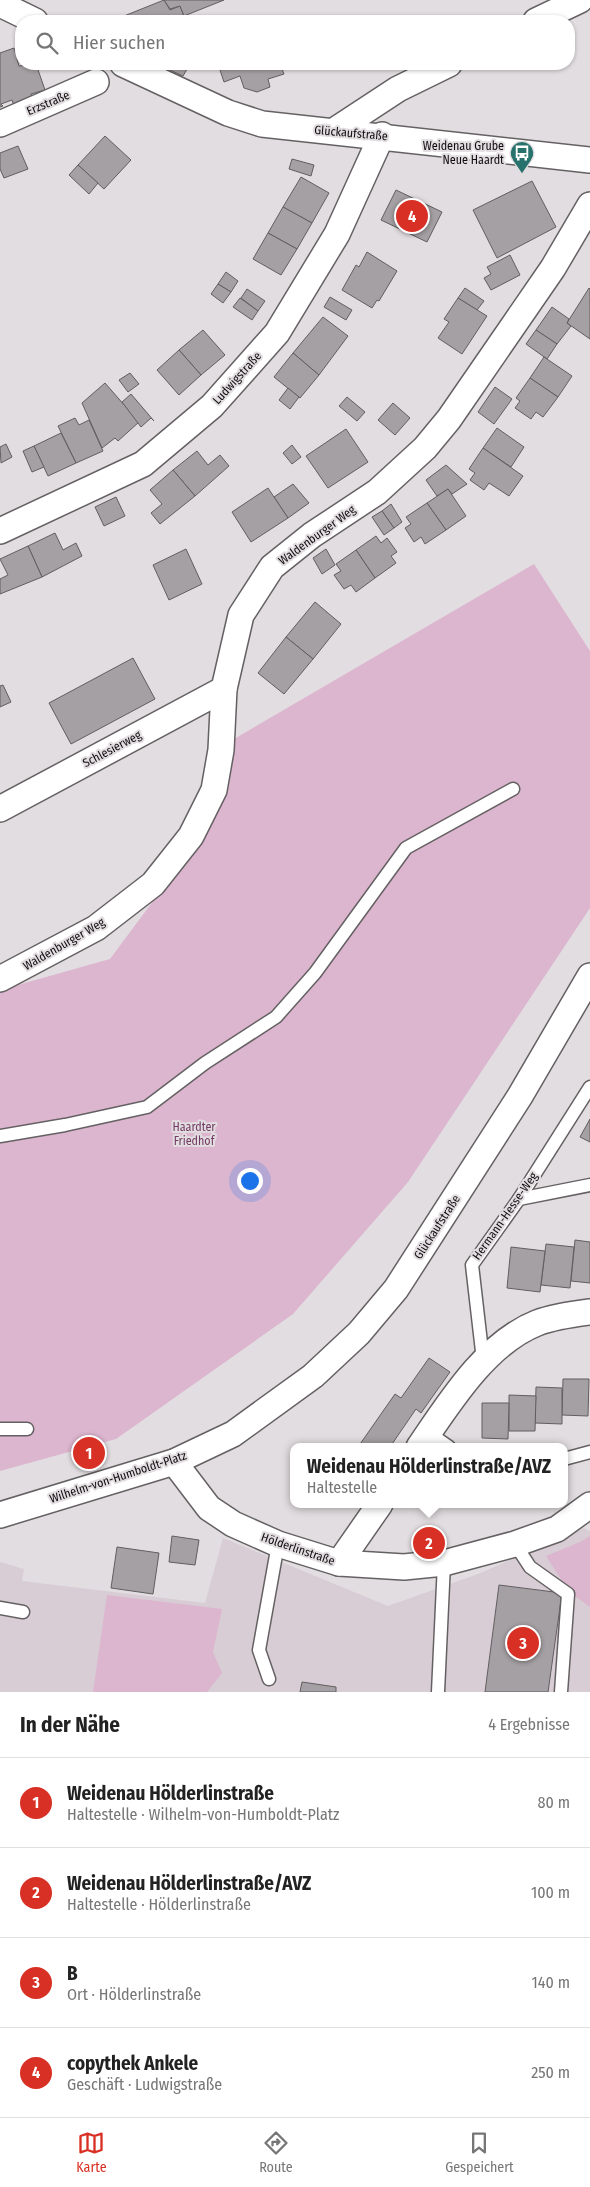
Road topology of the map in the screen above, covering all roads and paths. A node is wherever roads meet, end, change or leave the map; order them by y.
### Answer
1 (580, 0) edge
2 (0, 4) edge
3 (23, 15) edge
4 (549, 15) edge
5 (136, 70) edge
6 (437, 70) edge
7 (96, 82) dead end
8 (0, 124) edge
9 (334, 131) junction
10 (382, 135) junction
11 (590, 160) edge
12 (590, 205) edge
13 (0, 531) edge
14 (224, 690) junction
15 (513, 789) dead end
16 (0, 808) edge
17 (590, 976) edge
18 (0, 979) edge
19 (590, 1087) edge
20 (0, 1136) edge
21 (590, 1186) edge
22 (519, 1199) junction
23 (590, 1312) edge
24 (483, 1360) junction
25 (0, 1428) edge
26 (27, 1429) dead end
27 (233, 1434) joint
28 (424, 1440) edge
29 (590, 1452) edge
30 (568, 1458) edge
31 (174, 1462) junction
32 (590, 1505) edge
33 (377, 1508) edge
34 (0, 1515) edge
35 (278, 1544) junction
36 (515, 1544) junction
37 (339, 1563) junction
38 (444, 1563) junction
39 (0, 1608) edge
40 (23, 1612) dead end
41 (269, 1680) dead end
42 (438, 1692) edge
43 (561, 1692) edge

1 - 4 street
2 - 3 street
5 - 9 street, Glückaufstraße
6 - 9 street
7 - 8 street, Erzstraße
9 - 10 street, Glückaufstraße
10 - 11 street, Glückaufstraße
10 - 13 street, Ludwigstraße
12 - 14 street, Waldenburger Weg
14 - 16 street, Schlesierweg
14 - 18 street, Waldenburger Weg
15 - 20 lane
17 - 27 street, Glückaufstraße
19 - 22 lane, Hermann-Hesse-Weg
21 - 22 lane
22 - 24 lane, Hermann-Hesse-Weg
23 - 24 street
24 - 28 street
25 - 26 lane
27 - 31 street, Wilhelm-von-Humboldt-Platz
29 - 30 lane
31 - 34 street, Wilhelm-von-Humboldt-Platz
31 - 35 street, Hölderlinstraße
32 - 36 street, Hölderlinstraße
33 - 37 street
35 - 37 street, Hölderlinstraße
35 - 41 lane
36 - 38 street, Hölderlinstraße
36 - 43 lane
37 - 38 street, Hölderlinstraße
38 - 42 lane
39 - 40 lane

